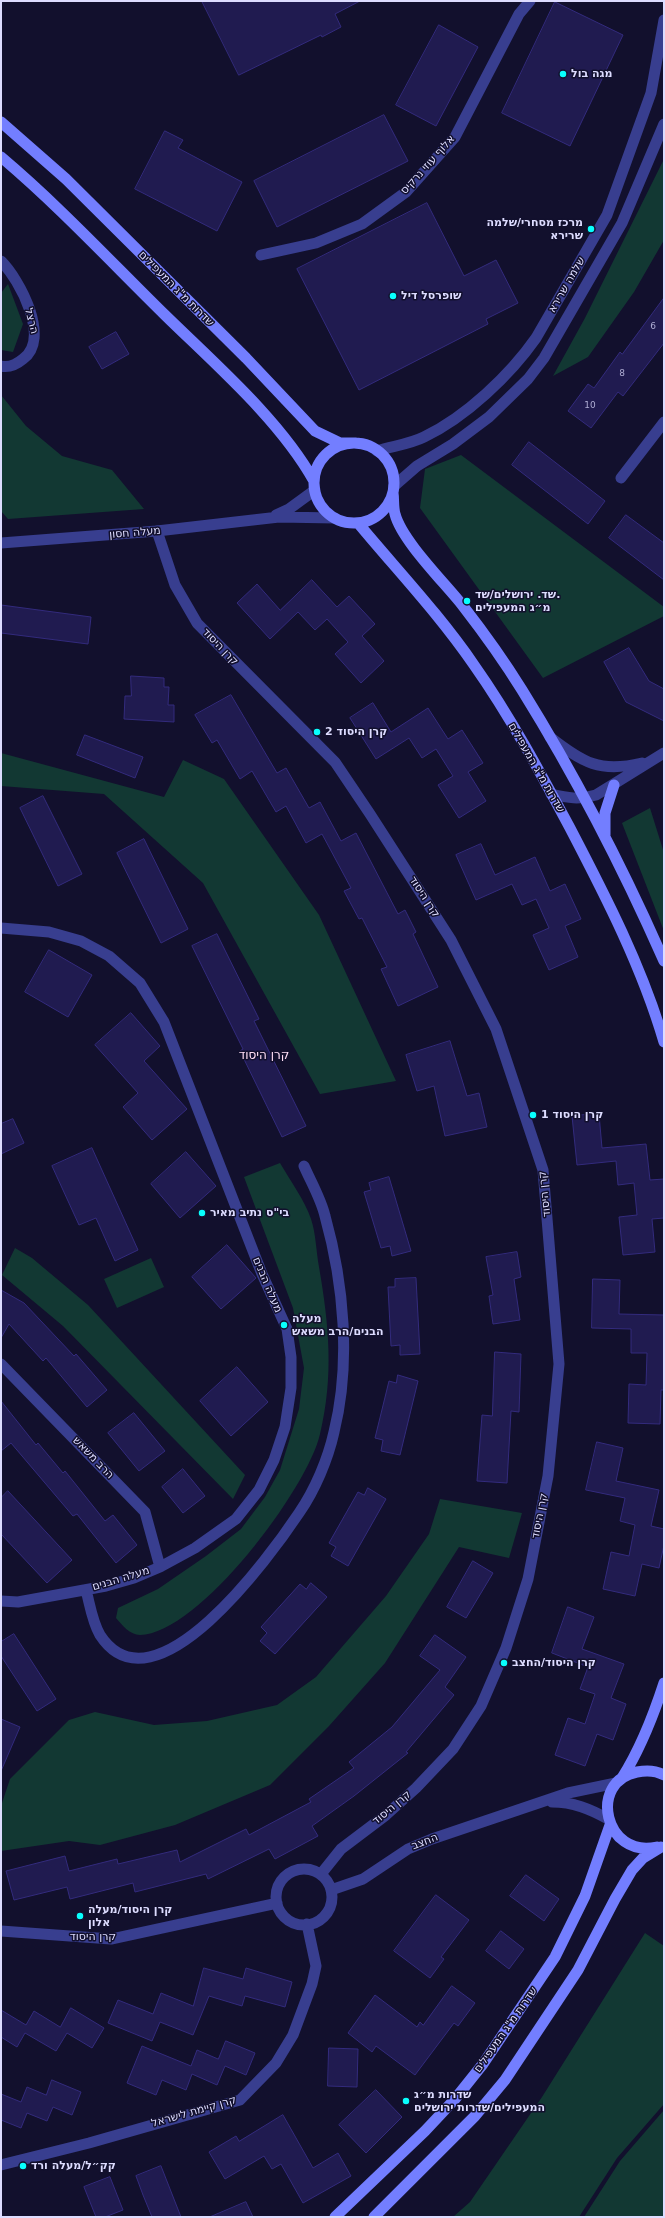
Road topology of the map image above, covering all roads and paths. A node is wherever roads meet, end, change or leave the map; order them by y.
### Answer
1 (530, 1) edge
2 (664, 20) edge
3 (1, 122) edge
4 (664, 124) edge
5 (1, 157) edge
6 (260, 255) dead end
7 (1, 261) edge
8 (1, 366) edge
9 (664, 422) edge
10 (356, 444) junction
11 (377, 451) junction
12 (621, 478) dead end
13 (314, 486) junction
14 (393, 489) junction
15 (268, 518) junction
16 (335, 518) junction
17 (358, 523) junction
18 (157, 531) junction
19 (1, 543) edge
20 (549, 736) junction
21 (664, 753) edge
22 (650, 761) junction
23 (614, 785) junction
24 (551, 794) junction
25 (584, 799) junction
26 (605, 838) junction
27 (1, 928) edge
28 (664, 961) edge
29 (664, 1042) edge
30 (304, 1166) dead end
31 (1, 1364) edge
32 (160, 1567) junction
33 (86, 1590) junction
34 (1, 1600) edge
35 (664, 1683) edge
36 (664, 1775) edge
37 (619, 1781) junction
38 (525, 1807) junction
39 (609, 1822) junction
40 (663, 1846) edge
41 (321, 1874) junction
42 (331, 1890) junction
43 (277, 1903) junction
44 (307, 1924) junction
45 (1, 1932) edge
46 (1, 2165) edge
47 (335, 2217) edge
48 (374, 2217) edge

1 - 6 street, אלוף עוזי נרקיס
2 - 11 street, שלמה שרירא
3 - 10 main road, שדרות מ"ג המעפילים
4 - 14 street, שלמה שרירא
5 - 13 main road
7 - 8 street, הרצל
9 - 12 street
10 - 11 main road
10 - 13 main road
11 - 14 main road
13 - 15 street, מעלה חסון
13 - 16 main road
14 - 17 main road
14 - 20 main road
15 - 16 street, מעלה חסון
15 - 18 street, מעלה חסון
16 - 17 main road
17 - 24 main road, שדרות מ"ג המעפילים
18 - 19 street, מעלה חסון
18 - 41 street, קרן היסוד
20 - 22 street
20 - 25 main road
21 - 22 street
22 - 23 street
23 - 25 street
23 - 26 main road
24 - 25 street
24 - 29 main road, שדרות מ"ג המעפילים
25 - 26 main road
26 - 28 main road
27 - 32 street, מעלה הבנים
30 - 33 street
31 - 32 street, הרב משאש
32 - 33 street, מעלה הבנים
33 - 34 street, מעלה הבנים
35 - 37 main road
36 - 37 main road
37 - 38 street, החצב
37 - 39 main road, שדרות מ"ג המעפילים
38 - 39 street, החצב
38 - 42 street, החצב
39 - 40 main road
39 - 47 main road, שדרות מ"ג המעפילים
40 - 48 main road
41 - 42 street
41 - 43 street
42 - 44 street
43 - 44 street
43 - 45 street, קרן היסוד
44 - 46 street, קרן קיימת לישראל

